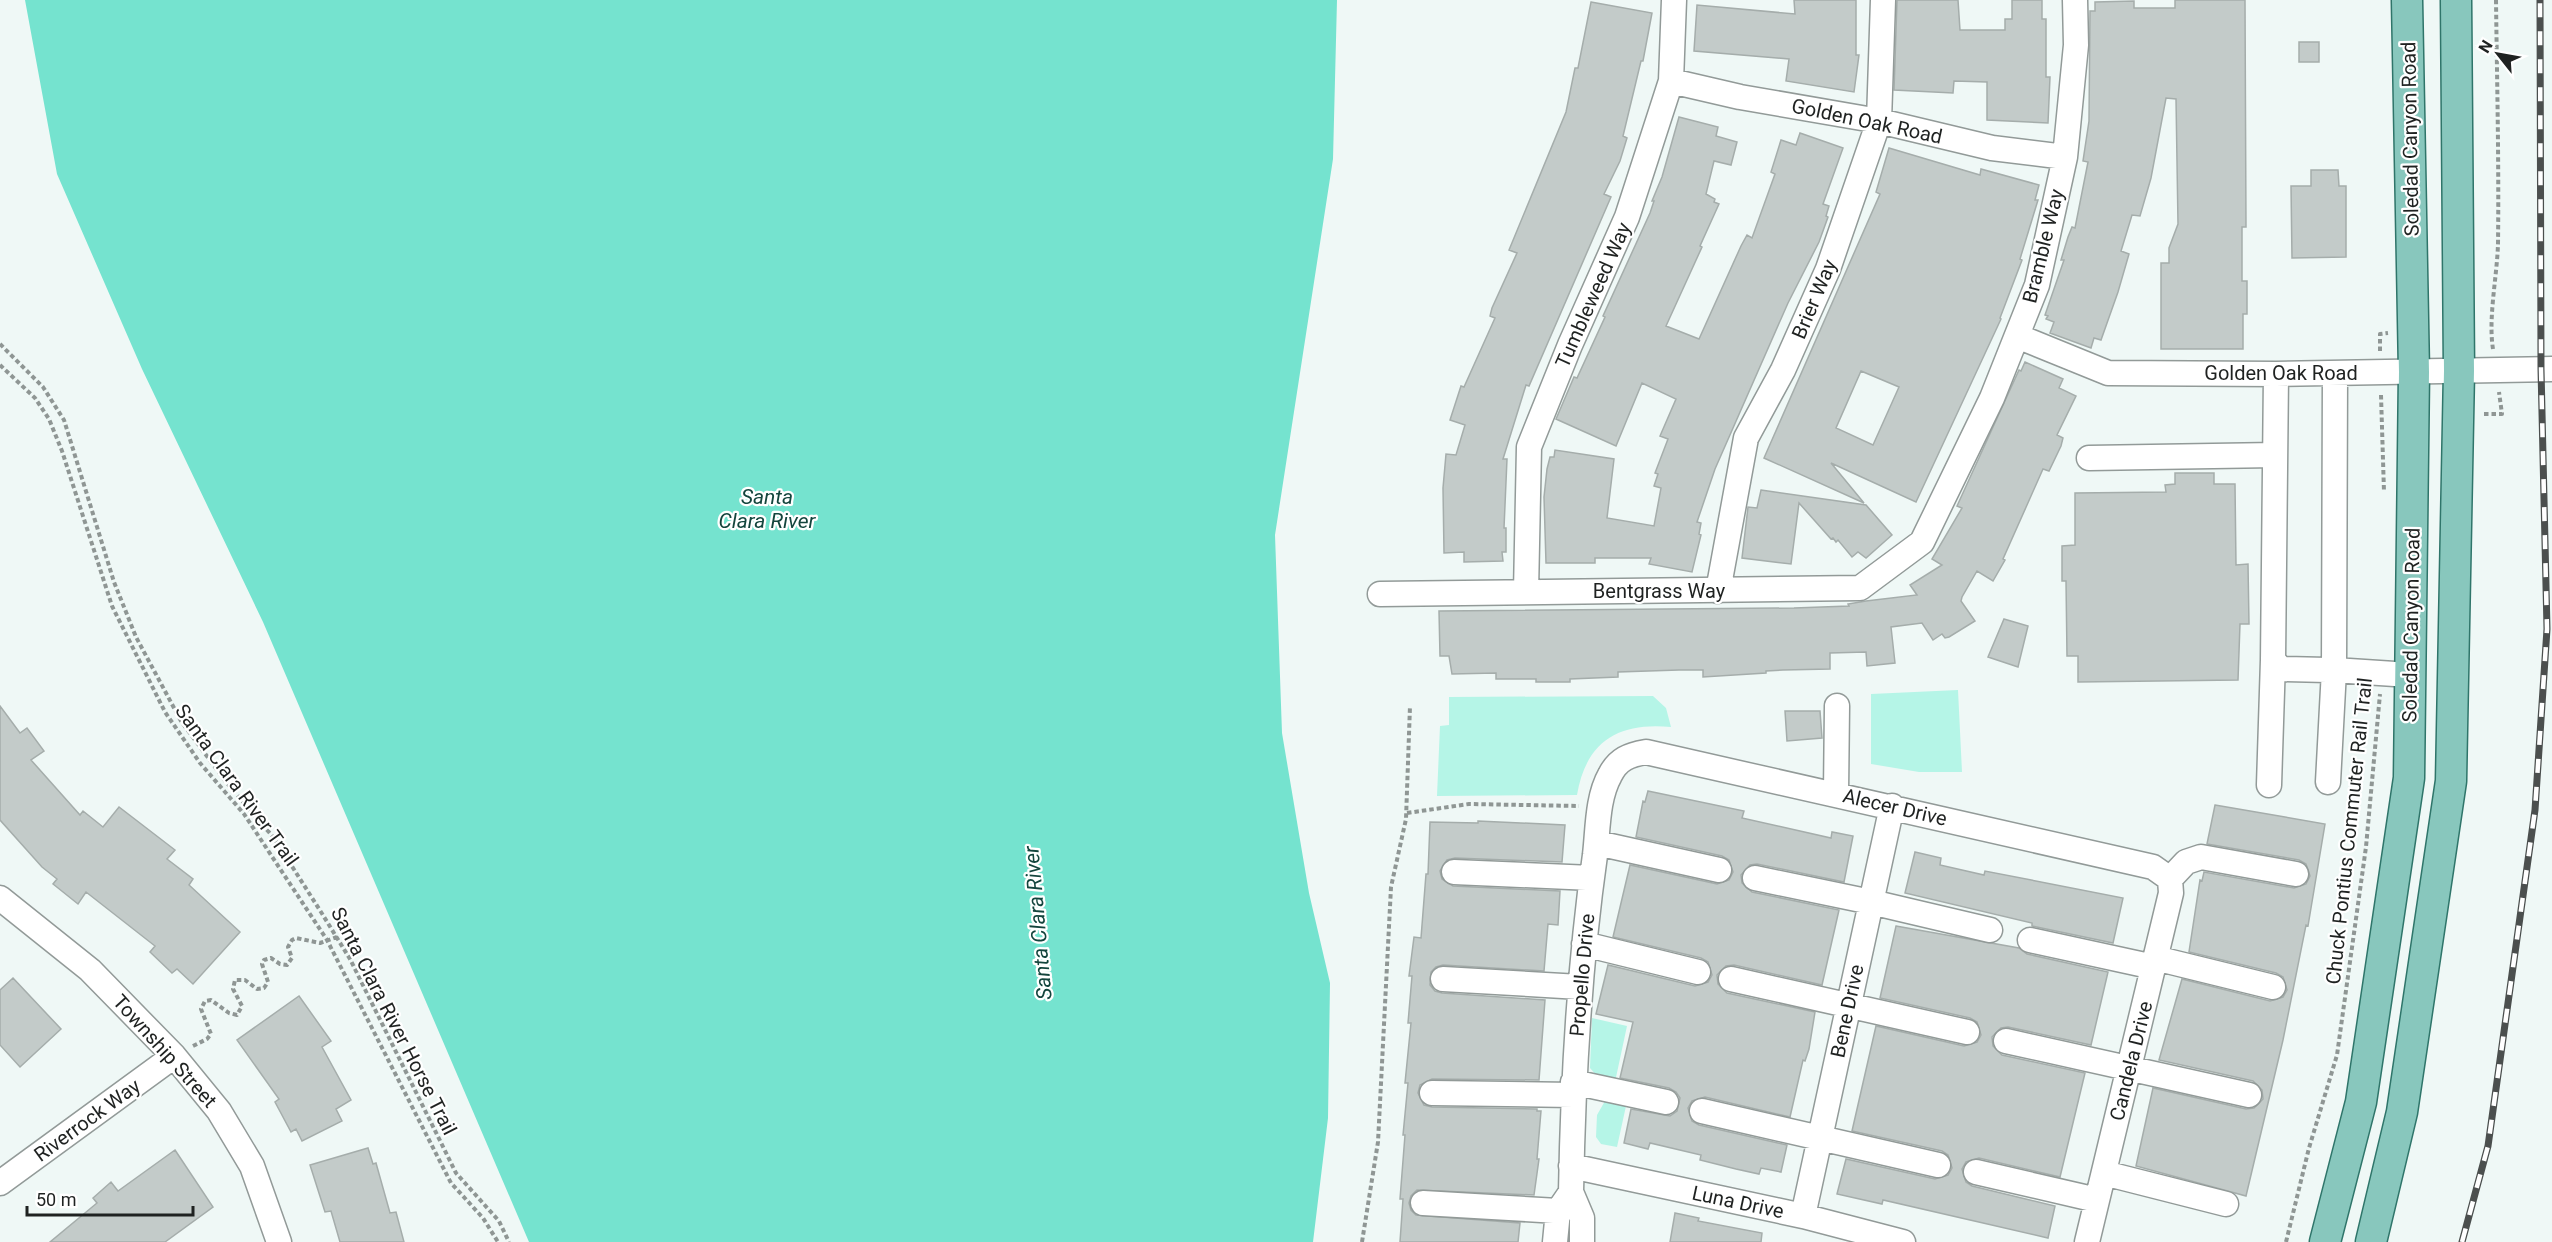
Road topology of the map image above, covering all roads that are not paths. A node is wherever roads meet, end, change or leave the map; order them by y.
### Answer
1 (1674, 0) edge
2 (1883, 0) edge
3 (2075, 0) edge
4 (2407, 0) edge
5 (2456, 0) edge
6 (1671, 81) junction
7 (1879, 121) junction
8 (2065, 158) junction
9 (2017, 336) junction
10 (2552, 369) edge
11 (2459, 371) junction
12 (2414, 372) junction
13 (2335, 373) junction
14 (2276, 374) junction
15 (2275, 455) junction
16 (2089, 458) dead end
17 (1922, 542) joint
18 (1718, 591) junction
19 (1526, 592) junction
20 (1380, 594) dead end
21 (2273, 660) junction
22 (2334, 670) junction
23 (2396, 674) junction
24 (1837, 706) dead end
25 (1618, 762) joint
26 (2328, 782) dead end
27 (2269, 785) dead end
28 (1836, 794) junction
29 (1892, 806) junction
30 (1597, 843) junction
31 (1719, 870) dead end
32 (1454, 872) dead end
33 (2296, 874) dead end
34 (1592, 878) junction
35 (1755, 878) dead end
36 (2170, 879) junction
37 (1871, 902) junction
38 (2, 905) edge
39 (1990, 930) dead end
40 (2030, 940) dead end
41 (1584, 945) junction
42 (2155, 963) junction
43 (1698, 972) dead end
44 (1443, 979) dead end
45 (1731, 979) dead end
46 (1580, 987) junction
47 (2273, 987) dead end
48 (1849, 1005) junction
49 (1967, 1032) dead end
50 (2006, 1041) dead end
51 (174, 1056) junction
52 (2129, 1069) junction
53 (1573, 1088) junction
54 (1432, 1093) dead end
55 (2249, 1095) dead end
56 (1666, 1102) dead end
57 (1702, 1111) dead end
58 (1820, 1138) junction
59 (1938, 1165) dead end
60 (1571, 1166) junction
61 (1976, 1172) dead end
62 (2104, 1173) junction
63 (0, 1183) edge
64 (2097, 1200) junction
65 (1564, 1202) junction
66 (1423, 1203) dead end
67 (2226, 1204) dead end
68 (1803, 1216) junction
69 (273, 1240) edge
70 (1555, 1242) edge
71 (1582, 1242) edge
72 (1903, 1242) edge
73 (2087, 1242) edge
74 (2325, 1242) edge
75 (2370, 1242) edge

1 - 6 street, Tumbleweed Way
2 - 7 street, Brier Way
3 - 8 street, Bramble Way
4 - 12 main road, Soledad Canyon Road
5 - 11 main road
6 - 7 street, Golden Oak Road
6 - 19 street, Tumbleweed Way
7 - 8 street, Golden Oak Road
7 - 18 street, Brier Way
8 - 9 street, Bramble Way
9 - 14 street, Golden Oak Road
9 - 17 street, Bramble Way
10 - 11 street, Golden Oak Road
11 - 12 street, Golden Oak Road
11 - 75 main road
12 - 13 street, Golden Oak Road
12 - 23 main road, Soledad Canyon Road
13 - 14 street, Golden Oak Road
13 - 22 street
14 - 15 street
15 - 16 street
15 - 21 street
17 - 18 street, Bentgrass Way
18 - 19 street, Bentgrass Way
19 - 20 street, Bentgrass Way
21 - 22 street
21 - 27 street
22 - 23 street
22 - 26 street
23 - 74 main road, Soledad Canyon Road
24 - 28 street
25 - 28 street, Alecer Drive
25 - 30 street, Propello Drive
28 - 29 street, Alecer Drive
29 - 36 street, Alecer Drive
29 - 37 street, Bene Drive
30 - 31 street
30 - 34 street, Propello Drive
32 - 34 street
33 - 36 street
34 - 41 street, Propello Drive
35 - 37 street
36 - 42 street, Candela Drive
37 - 39 street
37 - 48 street, Bene Drive
38 - 51 street, Township Street
40 - 42 street
41 - 43 street
41 - 46 street, Propello Drive
42 - 47 street
42 - 52 street, Candela Drive
44 - 46 street
45 - 48 street
46 - 53 street, Propello Drive
48 - 49 street
48 - 58 street, Bene Drive
50 - 52 street
51 - 63 street, Riverrock Way
51 - 69 street, Township Street
52 - 55 street
52 - 62 street, Candela Drive
53 - 54 street
53 - 56 street
53 - 60 street, Propello Drive
57 - 58 street
58 - 59 street
58 - 68 street, Bene Drive
60 - 65 street, Propello Drive
60 - 68 street, Luna Drive
61 - 64 street
62 - 64 street, Candela Drive
62 - 67 street
64 - 73 street, Candela Drive
65 - 66 street
65 - 70 street, Propello Drive
65 - 71 street, Propello Drive
68 - 72 street, Luna Drive

